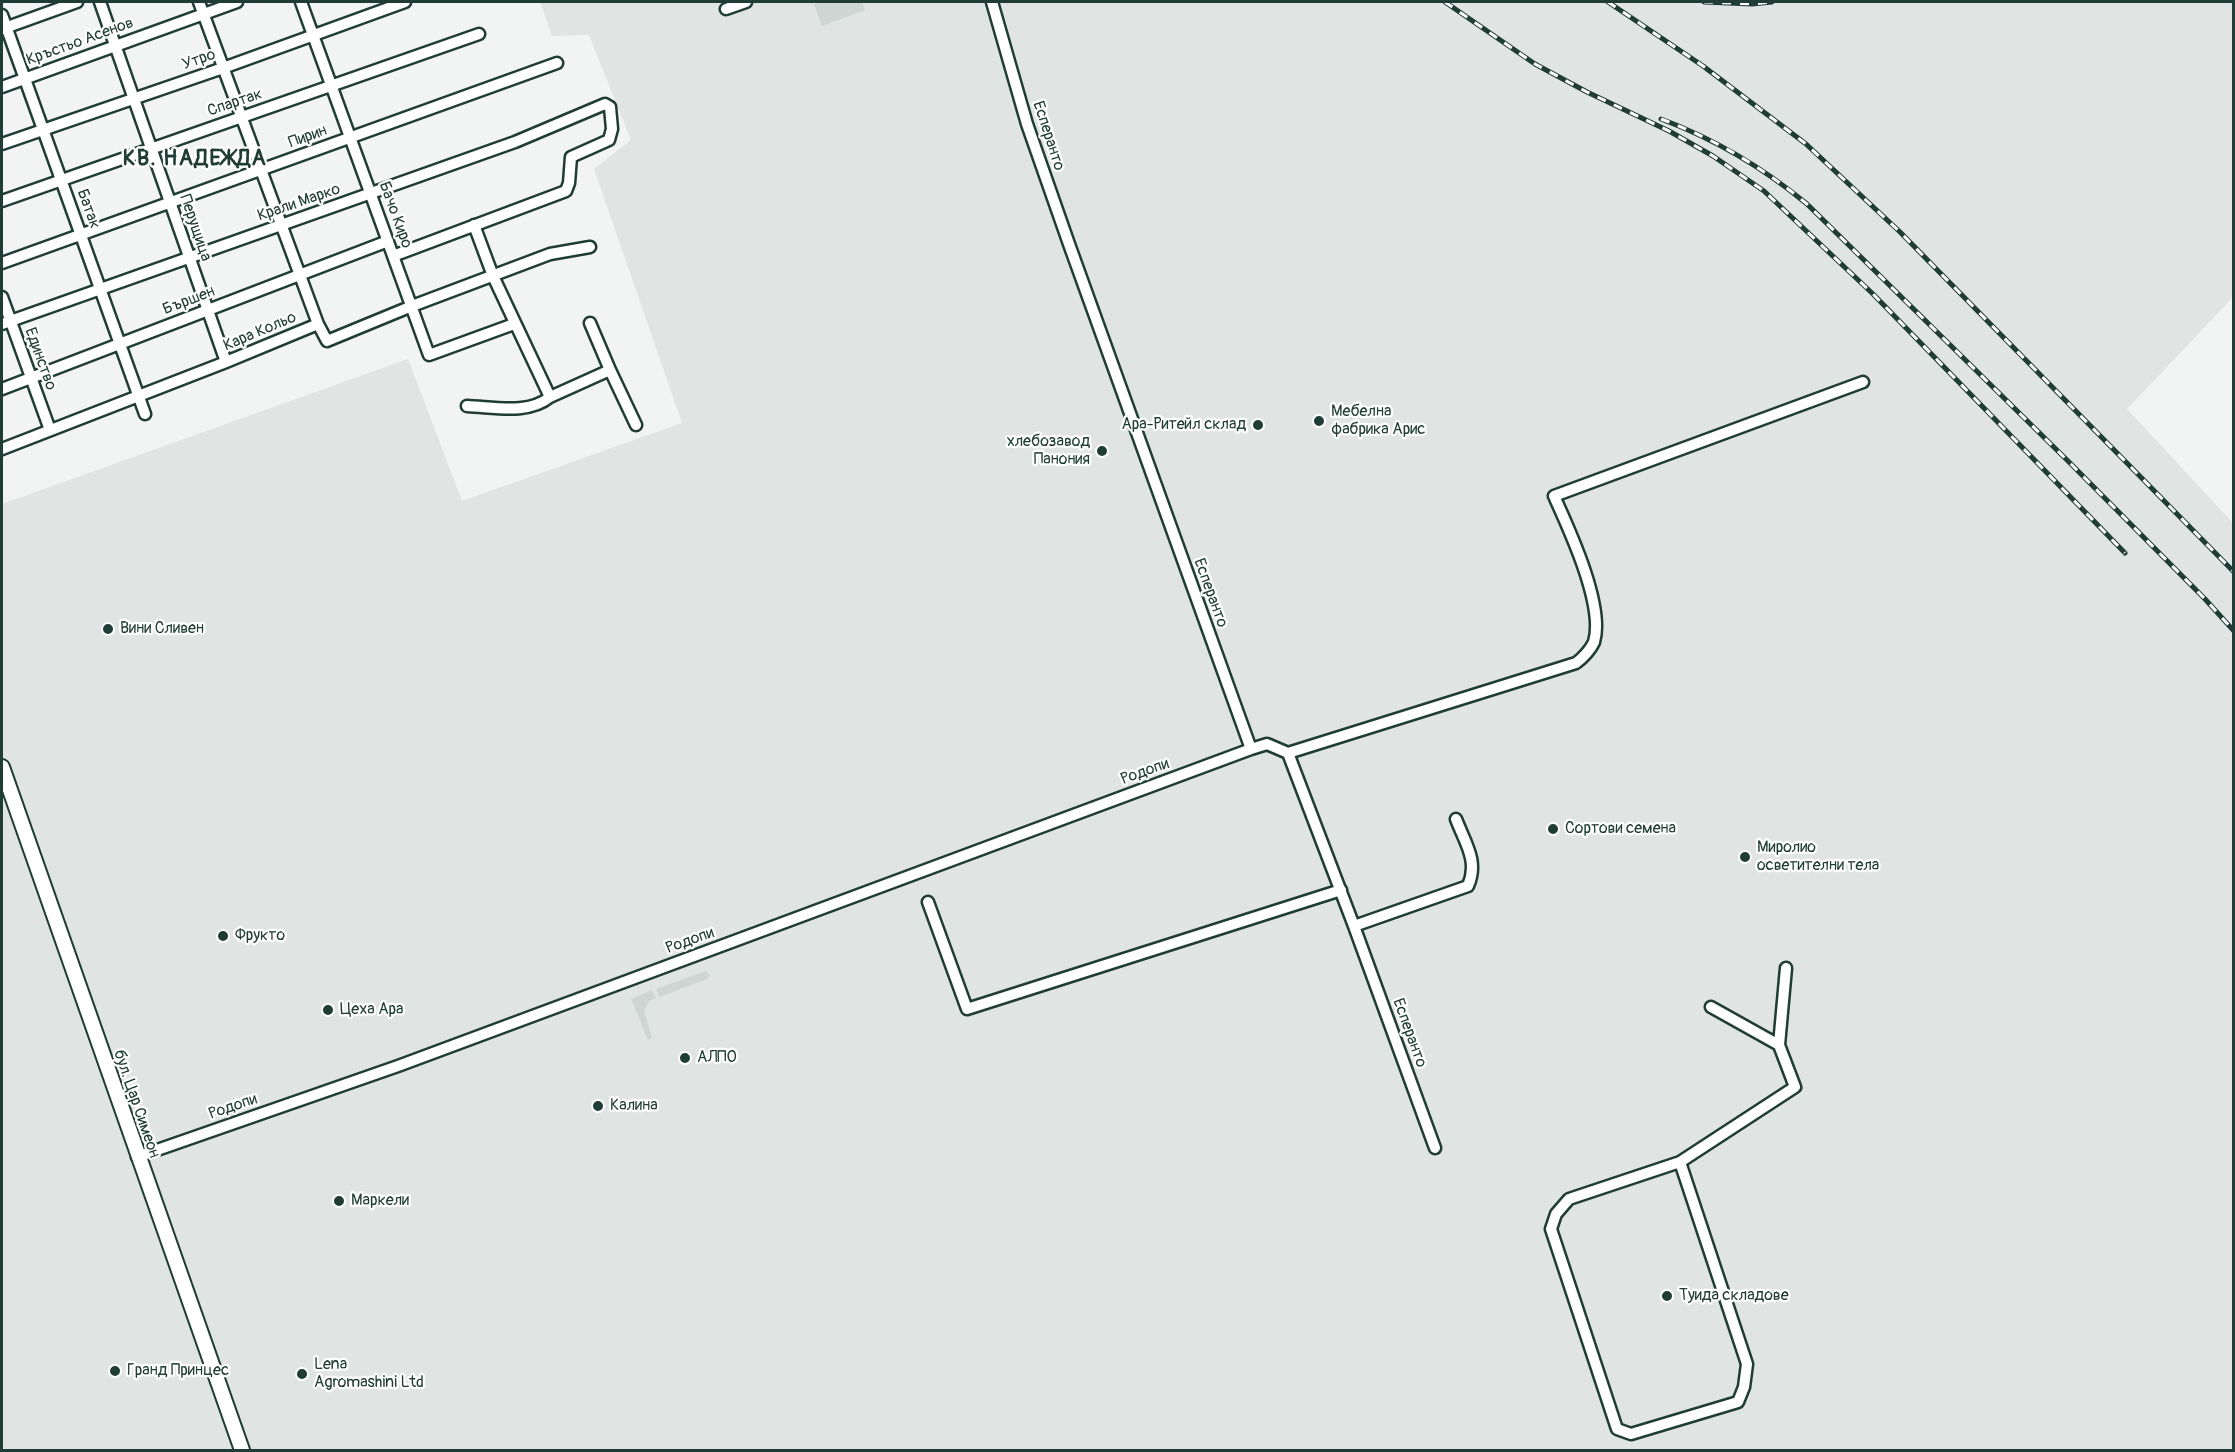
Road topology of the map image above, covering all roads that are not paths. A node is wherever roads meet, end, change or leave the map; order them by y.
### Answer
1 (77, 2) edge
2 (100, 2) edge
3 (199, 2) edge
4 (237, 2) edge
5 (301, 2) edge
6 (405, 2) edge
7 (746, 2) edge
8 (993, 6) edge
9 (726, 9) dead end
10 (204, 14) junction
11 (2, 15) edge
12 (4, 28) edge
13 (479, 34) dead end
14 (313, 36) junction
15 (115, 46) junction
16 (557, 63) dead end
17 (223, 68) junction
18 (25, 79) junction
19 (331, 86) junction
20 (2, 87) edge
21 (134, 98) junction
22 (242, 117) junction
23 (43, 130) junction
24 (350, 138) junction
25 (2, 144) edge
26 (151, 149) junction
27 (261, 170) junction
28 (61, 180) junction
29 (370, 193) junction
30 (2, 201) edge
31 (170, 202) junction
32 (281, 225) junction
33 (474, 225) junction
34 (81, 234) junction
35 (388, 242) junction
36 (590, 247) dead end
37 (393, 256) junction
38 (189, 257) junction
39 (2, 262) edge
40 (300, 275) junction
41 (493, 276) junction
42 (100, 289) junction
43 (2, 297) edge
44 (412, 306) junction
45 (208, 310) junction
46 (6, 322) edge
47 (590, 323) dead end
48 (318, 324) junction
49 (514, 324) junction
50 (120, 344) junction
51 (226, 362) junction
52 (610, 370) junction
53 (31, 378) junction
54 (1863, 382) dead end
55 (2, 389) edge
56 (139, 396) junction
57 (550, 397) junction
58 (467, 406) dead end
59 (146, 414) dead end
60 (636, 425) dead end
61 (50, 430) junction
62 (2, 449) edge
63 (1251, 749) junction
64 (1288, 753) junction
65 (2, 767) edge
66 (1456, 819) dead end
67 (1341, 890) junction
68 (927, 902) dead end
69 (1354, 926) junction
70 (1786, 968) dead end
71 (1711, 1007) dead end
72 (1779, 1045) junction
73 (1435, 1148) dead end
74 (137, 1157) junction
75 (1680, 1162) junction
76 (242, 1450) edge

1 - 12 street
2 - 15 street, Перущица
3 - 10 street
4 - 10 street, Кръстьо Асенов
5 - 14 street, Бачо Киро
6 - 14 street, Утро
7 - 9 street
8 - 63 street, Есперанто
10 - 15 street, Кръстьо Асенов
10 - 17 street
11 - 12 street, Батак
12 - 18 street, Батак
13 - 19 street, Спартак
14 - 17 street, Утро
14 - 19 street, Бачо Киро
15 - 18 street, Кръстьо Асенов
15 - 21 street, Перущица
16 - 24 street, Пирин
17 - 21 street, Утро
17 - 22 street
18 - 20 street, Кръстьо Асенов
18 - 23 street, Батак
19 - 22 street, Спартак
19 - 24 street, Бачо Киро
21 - 23 street, Утро
21 - 26 street, Перущица
22 - 26 street, Спартак
22 - 27 street
23 - 25 street, Утро
23 - 28 street, Батак
24 - 27 street, Пирин
24 - 29 street, Бачо Киро
26 - 28 street, Спартак
26 - 31 street, Перущица
27 - 31 street, Пирин
27 - 32 street
28 - 30 street, Спартак
28 - 34 street, Батак
29 - 32 street, Крали Марко
29 - 33 street, Крали Марко
29 - 35 street, Бачо Киро
31 - 34 street, Пирин
31 - 38 street, Перущица
32 - 38 street, Крали Марко
32 - 40 street
33 - 37 street
33 - 41 street
34 - 39 street, Пирин
34 - 42 street, Батак
35 - 37 street, Бачо Киро
35 - 40 street, Бършен
36 - 41 street, Кара Кольо
37 - 44 street, Бачо Киро
38 - 42 street, Крали Марко
38 - 45 street, Перущица
40 - 45 street, Бършен
40 - 48 street
41 - 44 street, Кара Кольо
41 - 49 street
42 - 46 street, Крали Марко
42 - 50 street, Батак
43 - 46 street, Единство
44 - 48 street, Кара Кольо
44 - 49 street, Бачо Киро
45 - 50 street, Бършен
45 - 51 street, Перущица
46 - 53 street, Единство
47 - 52 street
48 - 51 street, Кара Кольо
49 - 57 street
50 - 53 street, Бършен
50 - 56 street, Батак
51 - 56 street, Кара Кольо
52 - 57 street
52 - 60 street
53 - 55 street, Бършен
53 - 61 street, Единство
54 - 64 street
56 - 59 street, Батак
56 - 61 street, Кара Кольо
57 - 58 street
61 - 62 street, Кара Кольо
63 - 64 street
63 - 74 street, Родопи
64 - 67 street, Есперанто
65 - 74 main road, бул. Цар Симеон
66 - 69 street
67 - 68 street
67 - 69 street, Есперанто
69 - 73 street, Есперанто
70 - 72 street
71 - 72 street
72 - 75 street
74 - 76 main road, бул. Цар Симеон
75 - 75 street

